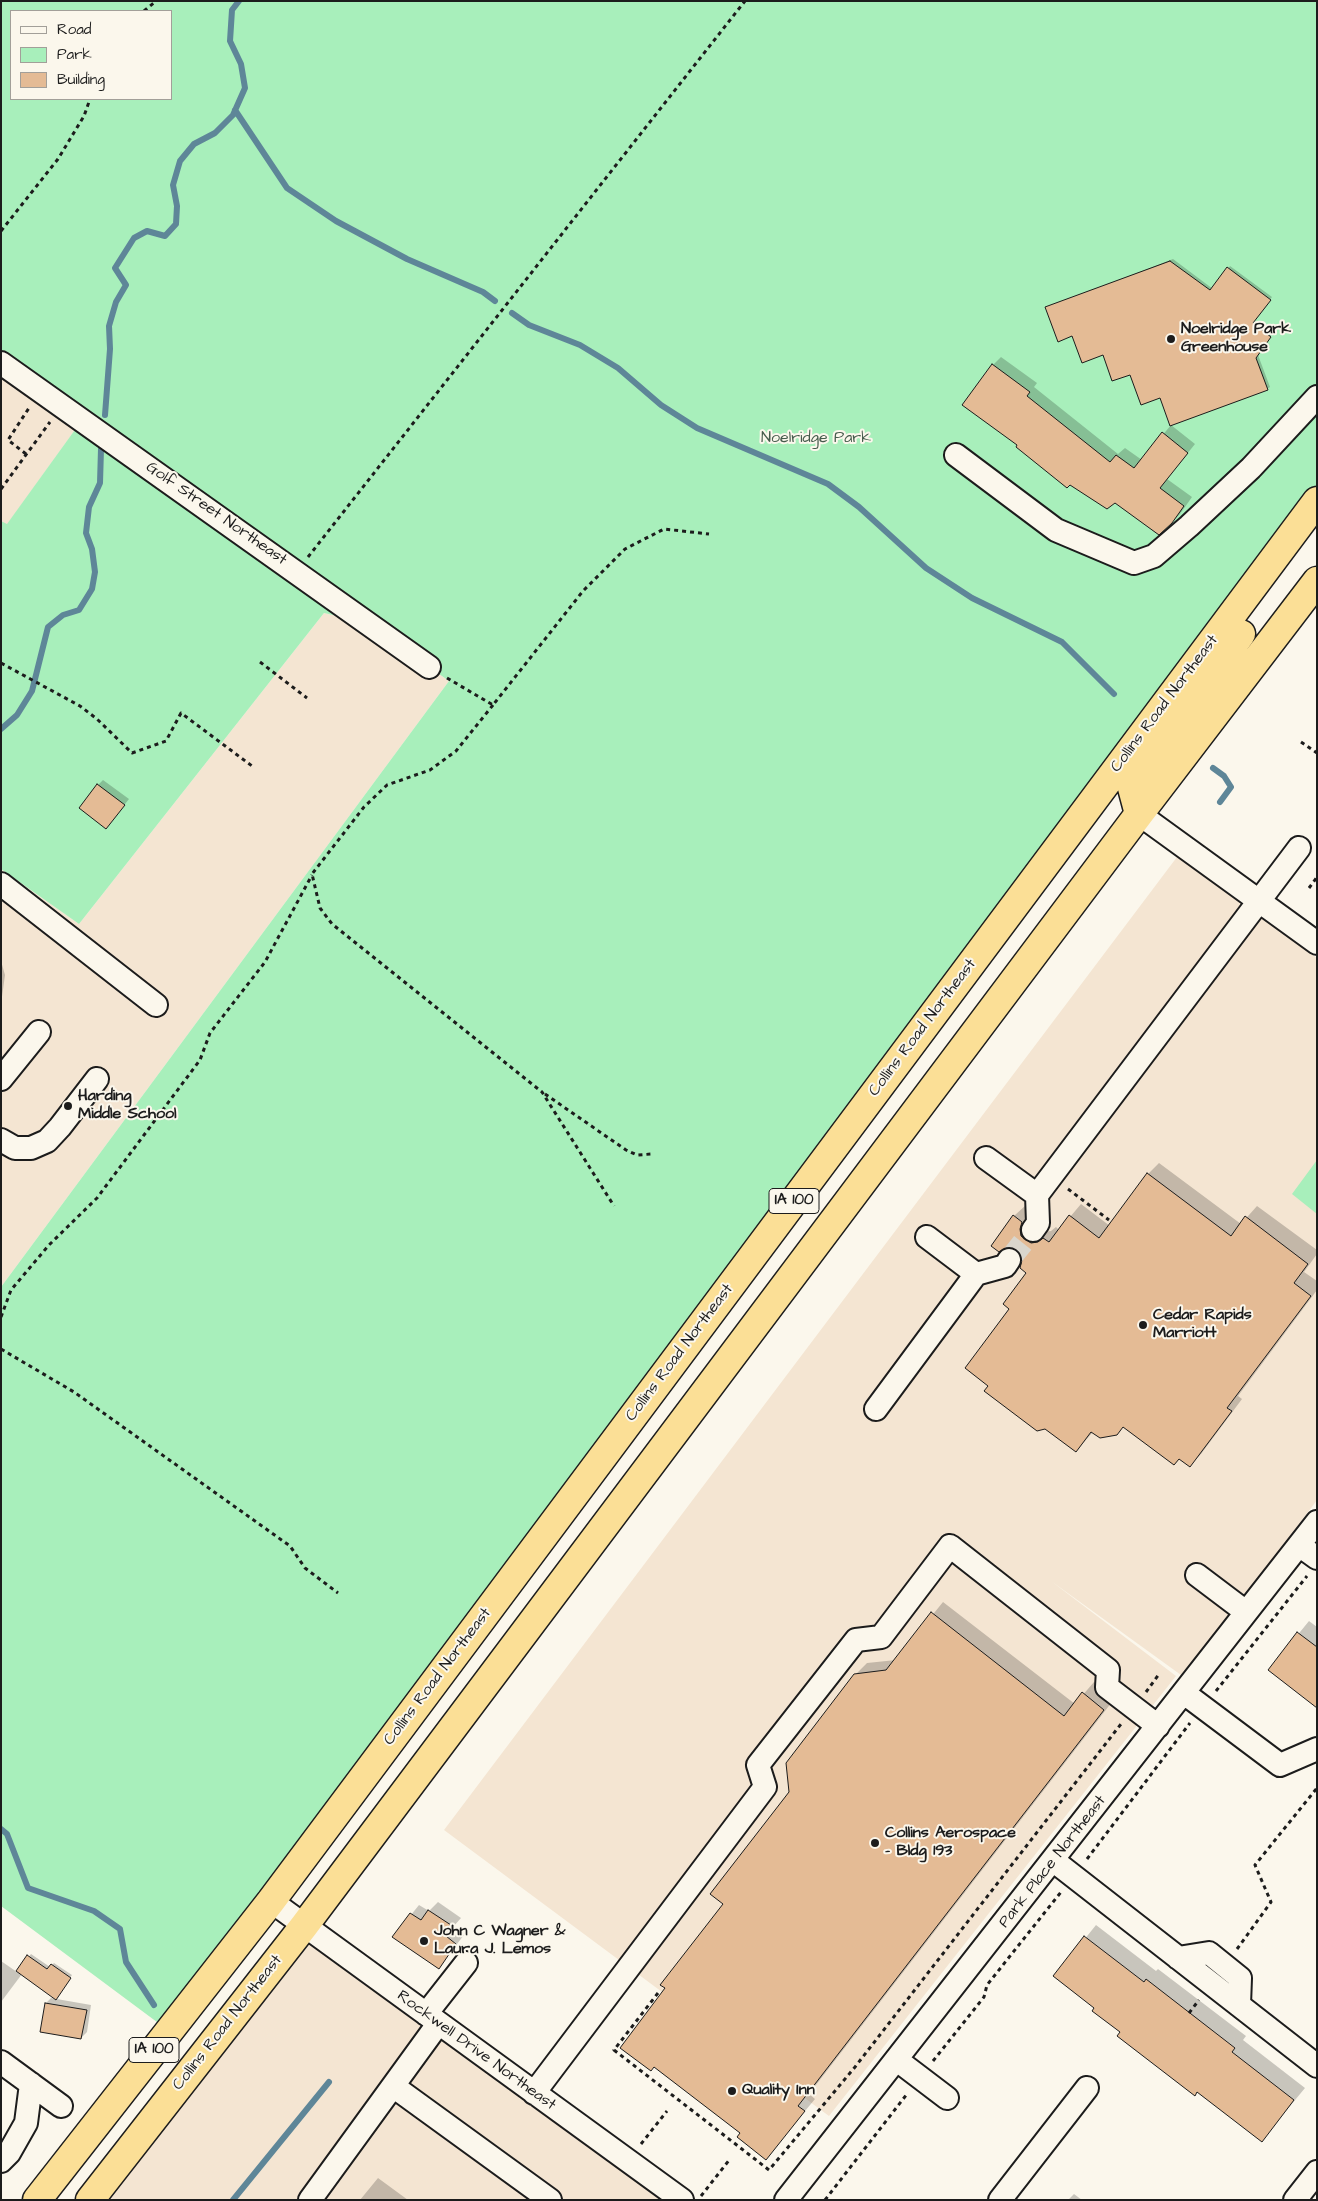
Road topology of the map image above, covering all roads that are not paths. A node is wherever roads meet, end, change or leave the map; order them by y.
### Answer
1 (1, 363) edge
2 (1317, 397) edge
3 (956, 455) dead end
4 (1317, 501) edge
5 (1317, 581) edge
6 (429, 667) road end
7 (1139, 814) junction
8 (1299, 848) dead end
9 (1, 884) edge
10 (1260, 902) junction
11 (1317, 943) edge
12 (156, 1005) dead end
13 (39, 1032) dead end
14 (1, 1079) edge
15 (97, 1079) dead end
16 (1, 1140) edge
17 (986, 1158) dead end
18 (1037, 1195) junction
19 (1032, 1230) tunnel mouth
20 (927, 1237) dead end
21 (1009, 1260) tunnel mouth
22 (976, 1274) junction
23 (876, 1409) dead end
24 (1317, 1522) edge
25 (1308, 1551) edge
26 (1197, 1575) dead end
27 (1246, 1612) junction
28 (1184, 1693) junction
29 (1158, 1726) junction
30 (1317, 1749) edge
31 (1054, 1861) junction
32 (271, 1901) junction
33 (304, 1926) junction
34 (1178, 1958) junction
35 (466, 1963) dead end
36 (1238, 2005) junction
37 (432, 2019) junction
38 (897, 2060) junction
39 (1, 2062) edge
40 (1317, 2066) edge
41 (31, 2084) junction
42 (393, 2086) junction
43 (1087, 2088) dead end
44 (534, 2093) junction
45 (947, 2098) dead end
46 (61, 2106) dead end
47 (1, 2161) edge
48 (1317, 2172) edge
49 (37, 2200) edge
50 (90, 2200) edge
51 (310, 2200) edge
52 (550, 2200) edge
53 (682, 2200) edge
54 (786, 2200) edge
55 (1000, 2200) edge
56 (1295, 2200) edge

1 - 6 street, Golf Street Northeast
2 - 3 street
4 - 7 highway, Collins Road Northeast
4 - 32 highway, Collins Road Northeast / IA 100
5 - 7 highway, Collins Road Northeast / IA 100
7 - 10 street
7 - 33 highway, Collins Road Northeast / IA 100
8 - 10 street
9 - 12 street
10 - 11 street
10 - 18 street
13 - 14 street
15 - 16 street
17 - 18 street
18 - 19 street
20 - 22 street
21 - 22 street
22 - 23 street
24 - 25 street, Park Place Northeast
25 - 27 street, Park Place Northeast
26 - 27 street
27 - 28 street, Park Place Northeast
28 - 29 street, Park Place Northeast
28 - 30 street
29 - 31 street, Park Place Northeast
29 - 44 street
31 - 34 street
31 - 38 street, Park Place Northeast
32 - 33 street, Rockwell Drive Northeast
32 - 49 highway, Collins Road Northeast / IA 100
33 - 37 street, Rockwell Drive Northeast
33 - 50 highway, Collins Road Northeast / IA 100
34 - 36 street
34 - 36 street
35 - 37 street
36 - 40 street
37 - 42 street
37 - 44 street, Rockwell Drive Northeast
38 - 45 street
38 - 54 street, Park Place Northeast
39 - 41 street
41 - 46 street
41 - 47 street
42 - 51 street
42 - 52 street
43 - 55 street
44 - 53 street, Rockwell Drive Northeast
48 - 56 street

